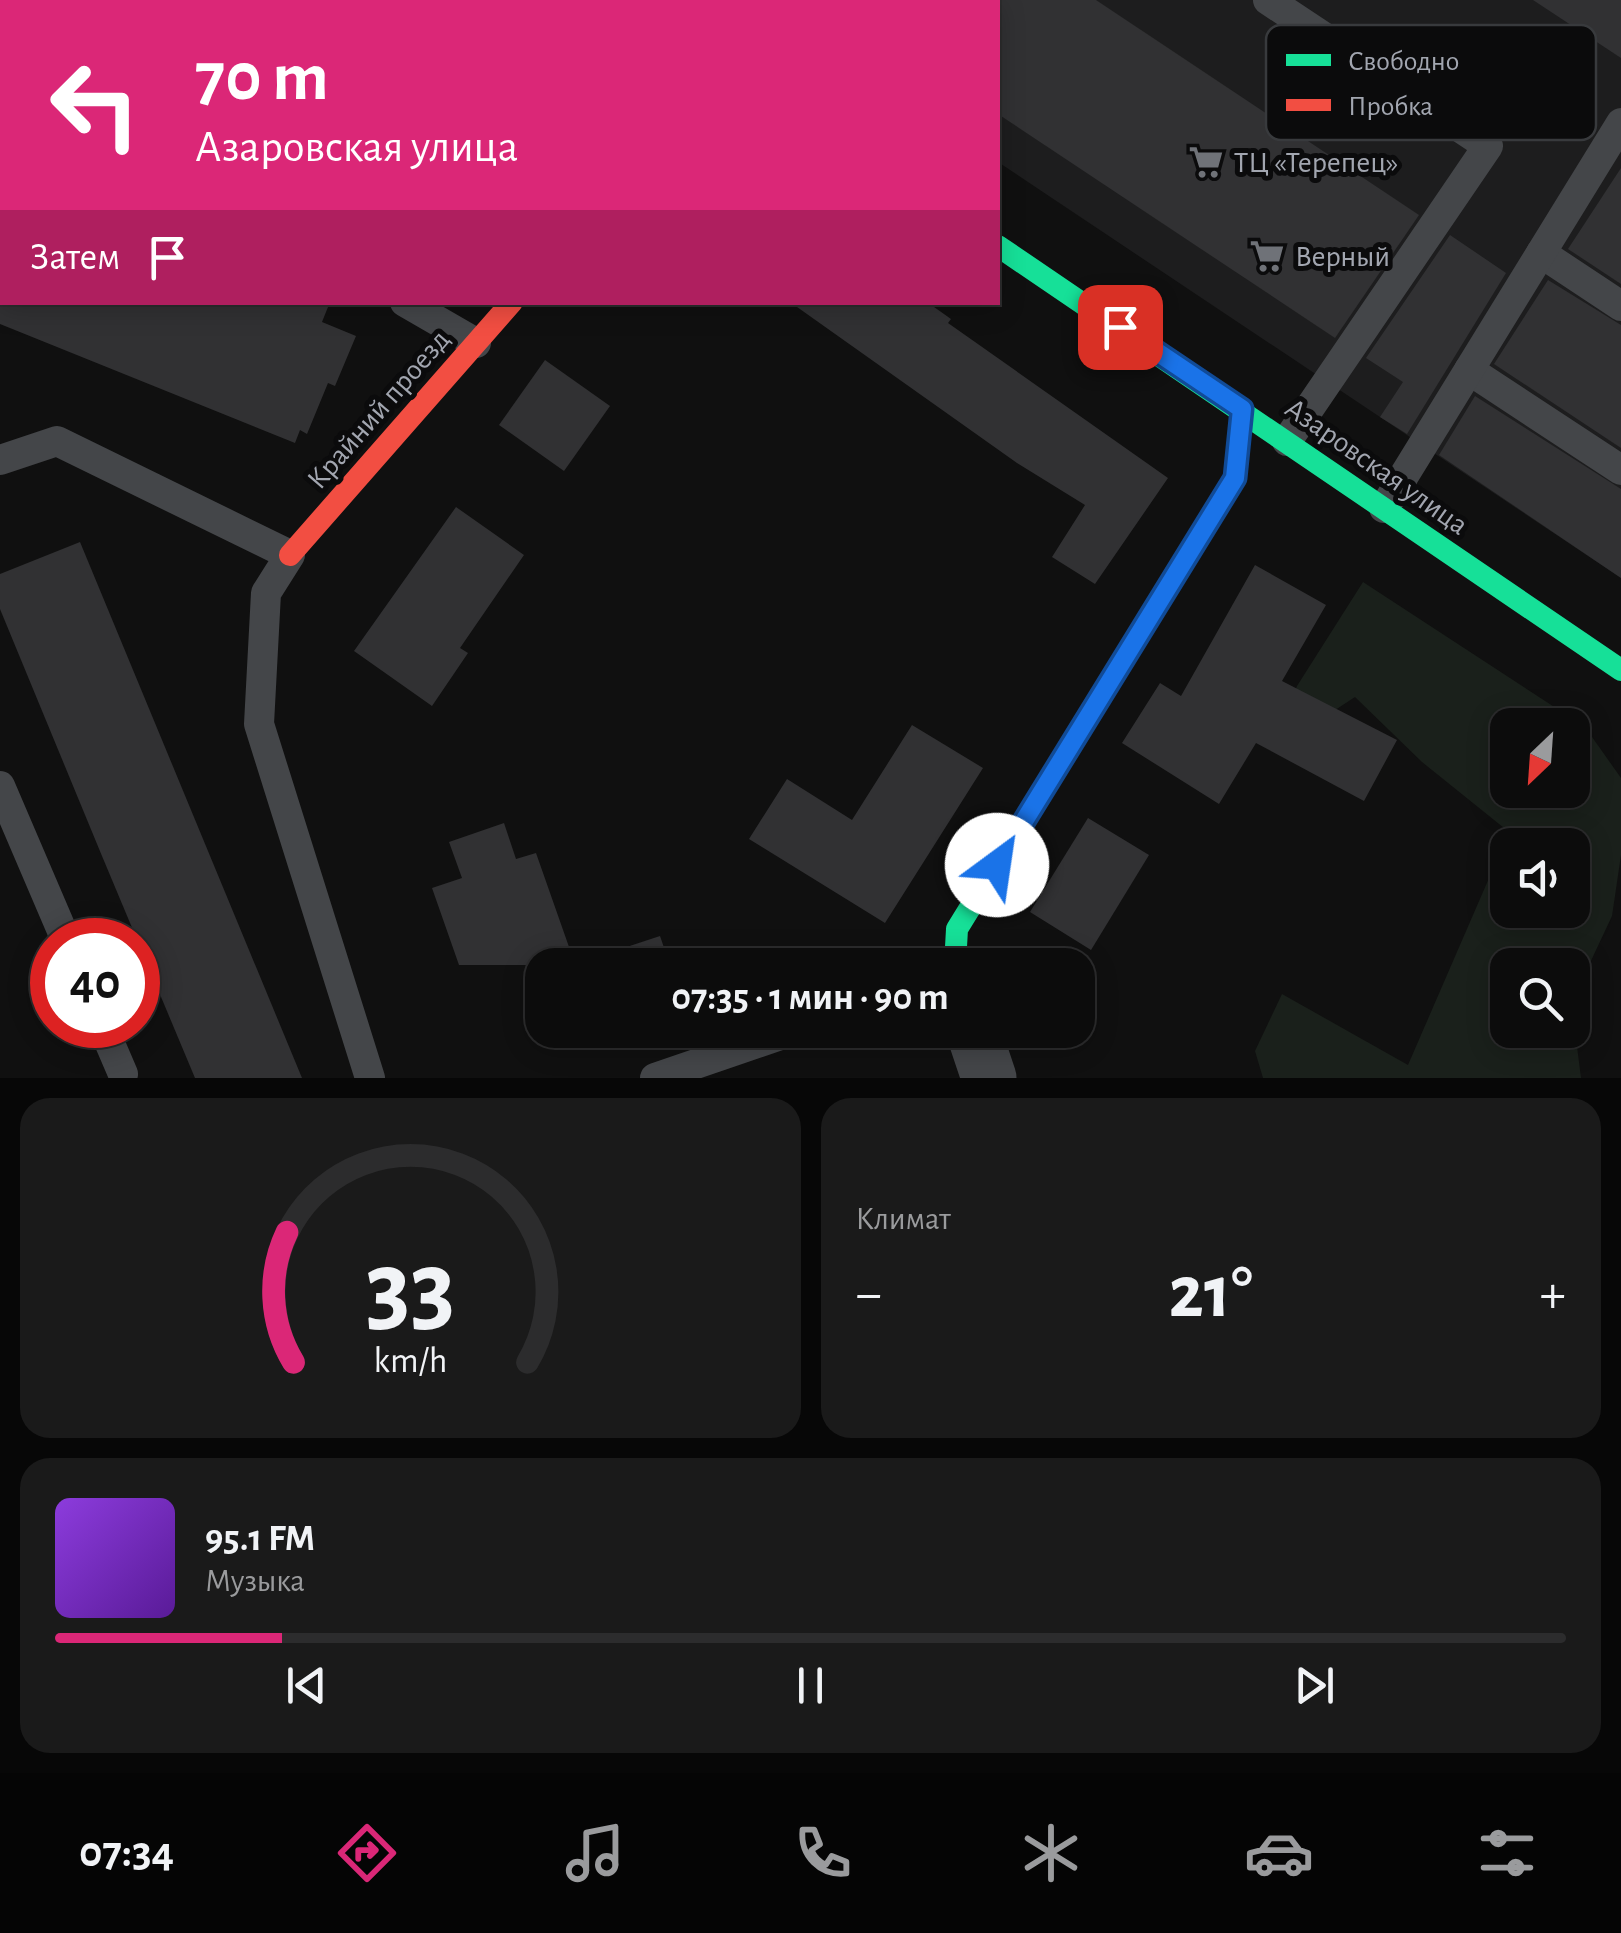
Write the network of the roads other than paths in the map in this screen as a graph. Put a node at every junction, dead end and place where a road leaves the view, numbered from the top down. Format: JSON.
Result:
{"nodes":[{"id":1,"x":1268,"y":0,"type":"edge"},
{"id":2,"x":1306,"y":25,"type":"edge"},
{"id":3,"x":1621,"y":124,"type":"edge"},
{"id":4,"x":1479,"y":140,"type":"edge"},
{"id":5,"x":1000,"y":247,"type":"edge"},
{"id":6,"x":1541,"y":254,"type":"junction"},
{"id":7,"x":409,"y":305,"type":"edge"},
{"id":8,"x":509,"y":305,"type":"edge"},
{"id":9,"x":1621,"y":306,"type":"edge"},
{"id":10,"x":476,"y":344,"type":"junction"},
{"id":11,"x":1469,"y":370,"type":"junction"},
{"id":12,"x":1242,"y":409,"type":"junction"},
{"id":13,"x":1287,"y":440,"type":"junction"},
{"id":14,"x":0,"y":460,"type":"edge"},
{"id":15,"x":1621,"y":470,"type":"edge"},
{"id":16,"x":1384,"y":508,"type":"junction"},
{"id":17,"x":290,"y":556,"type":"junction"},
{"id":18,"x":1621,"y":670,"type":"edge"},
{"id":19,"x":0,"y":786,"type":"edge"},
{"id":20,"x":57,"y":918,"type":"edge"},
{"id":21,"x":956,"y":948,"type":"edge"},
{"id":22,"x":111,"y":1048,"type":"edge"},
{"id":23,"x":742,"y":1048,"type":"edge"},
{"id":24,"x":979,"y":1048,"type":"edge"},
{"id":25,"x":122,"y":1074,"type":"dead end"},
{"id":26,"x":370,"y":1078,"type":"edge"},
{"id":27,"x":655,"y":1078,"type":"edge"},
{"id":28,"x":988,"y":1078,"type":"edge"}],
"edges":[{"from":1,"to":2,"type":"lane"},
{"from":3,"to":6,"type":"lane"},
{"from":4,"to":13,"type":"lane"},
{"from":5,"to":12,"type":"street","name":"Азаровская улица"},
{"from":6,"to":9,"type":"lane"},
{"from":6,"to":11,"type":"lane"},
{"from":7,"to":10,"type":"lane"},
{"from":8,"to":10,"type":"street","name":"Крайний проезд"},
{"from":10,"to":17,"type":"street","name":"Крайний проезд"},
{"from":11,"to":15,"type":"lane"},
{"from":11,"to":16,"type":"lane"},
{"from":12,"to":13,"type":"street","name":"Азаровская улица"},
{"from":12,"to":21,"type":"street"},
{"from":13,"to":16,"type":"street","name":"Азаровская улица"},
{"from":14,"to":17,"type":"lane"},
{"from":16,"to":18,"type":"street","name":"Азаровская улица"},
{"from":17,"to":26,"type":"lane"},
{"from":19,"to":20,"type":"lane"},
{"from":22,"to":25,"type":"lane"},
{"from":23,"to":27,"type":"lane"},
{"from":24,"to":28,"type":"street"}]}
